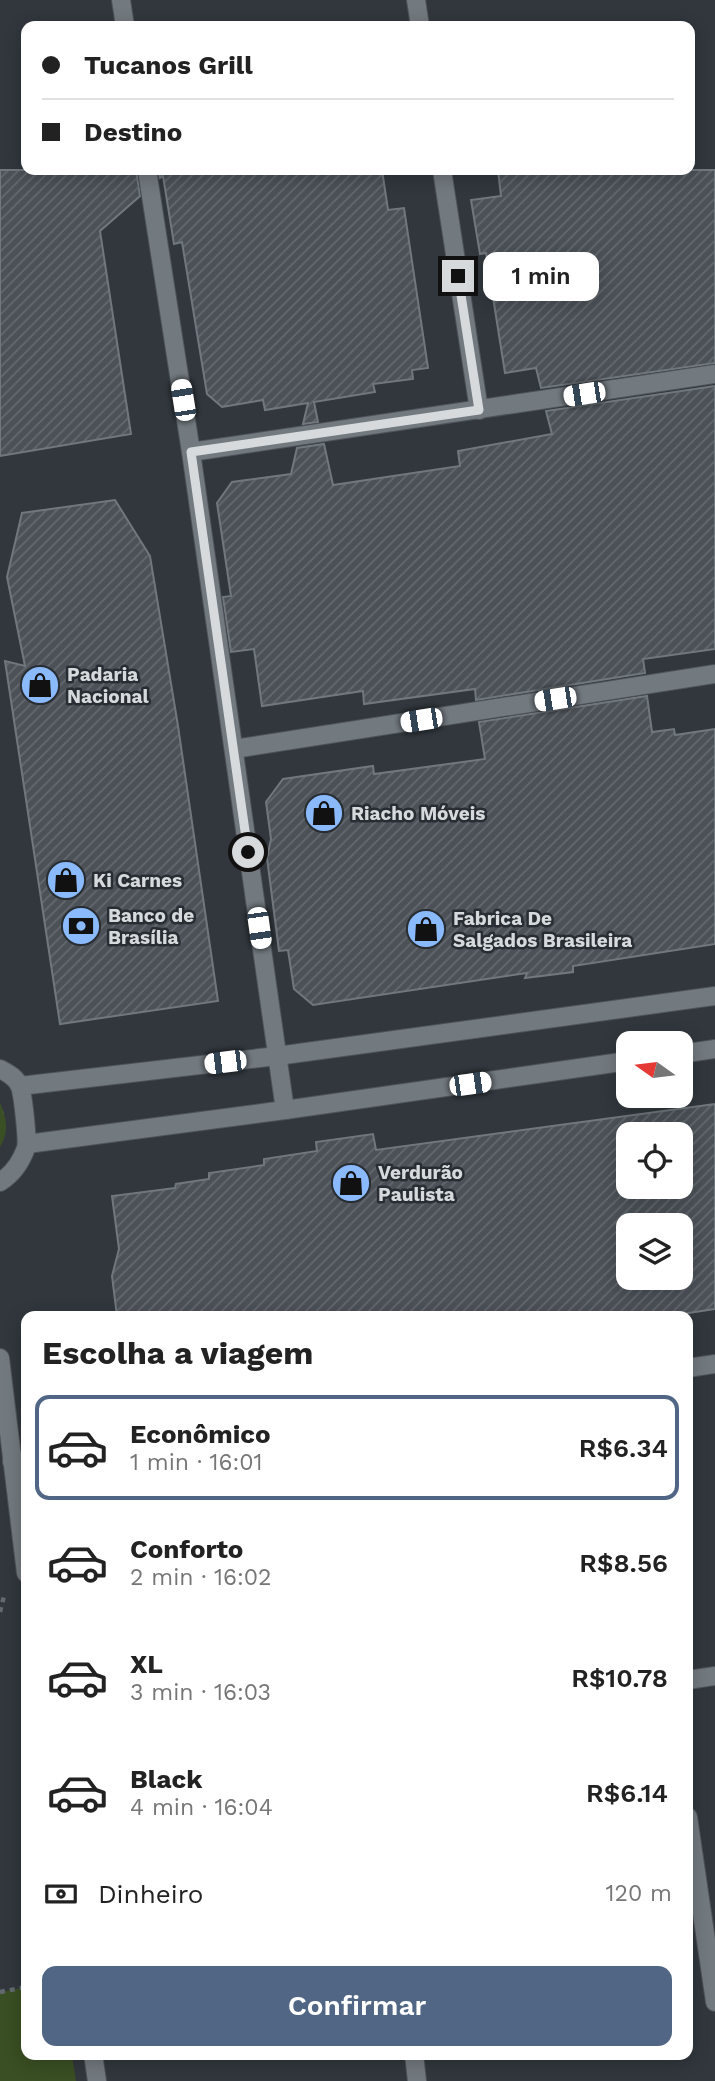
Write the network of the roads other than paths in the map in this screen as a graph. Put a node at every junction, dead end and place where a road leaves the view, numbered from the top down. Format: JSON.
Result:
{"nodes":[{"id":1,"x":121,"y":0,"type":"edge"},
{"id":2,"x":416,"y":0,"type":"edge"},
{"id":3,"x":124,"y":21,"type":"edge"},
{"id":4,"x":419,"y":21,"type":"edge"},
{"id":5,"x":148,"y":175,"type":"edge"},
{"id":6,"x":443,"y":175,"type":"edge"},
{"id":7,"x":715,"y":374,"type":"edge"},
{"id":8,"x":479,"y":410,"type":"junction"},
{"id":9,"x":191,"y":452,"type":"junction"},
{"id":10,"x":715,"y":674,"type":"edge"},
{"id":11,"x":234,"y":749,"type":"junction"},
{"id":12,"x":715,"y":996,"type":"edge"},
{"id":13,"x":715,"y":1049,"type":"edge"},
{"id":14,"x":693,"y":1052,"type":"edge"},
{"id":15,"x":277,"y":1056,"type":"junction"},
{"id":16,"x":616,"y":1063,"type":"edge"},
{"id":17,"x":0,"y":1069,"type":"edge"},
{"id":18,"x":20,"y":1086,"type":"junction"},
{"id":19,"x":285,"y":1110,"type":"junction"},
{"id":20,"x":27,"y":1144,"type":"junction"},
{"id":21,"x":0,"y":1182,"type":"edge"},
{"id":22,"x":0,"y":1358,"type":"edge"},
{"id":23,"x":715,"y":1364,"type":"edge"},
{"id":24,"x":693,"y":1367,"type":"edge"},
{"id":25,"x":19,"y":1461,"type":"edge"},
{"id":26,"x":21,"y":1493,"type":"edge"},
{"id":27,"x":715,"y":1676,"type":"edge"},
{"id":28,"x":693,"y":1679,"type":"edge"},
{"id":29,"x":693,"y":1851,"type":"edge"},
{"id":30,"x":715,"y":2002,"type":"edge"},
{"id":31,"x":94,"y":2060,"type":"edge"},
{"id":32,"x":415,"y":2060,"type":"edge"},
{"id":33,"x":97,"y":2081,"type":"edge"},
{"id":34,"x":418,"y":2081,"type":"edge"}],
"edges":[{"from":1,"to":3,"type":"street"},
{"from":2,"to":4,"type":"street"},
{"from":5,"to":9,"type":"street"},
{"from":6,"to":8,"type":"street"},
{"from":7,"to":8,"type":"street"},
{"from":8,"to":9,"type":"street"},
{"from":9,"to":11,"type":"street"},
{"from":10,"to":11,"type":"street"},
{"from":11,"to":15,"type":"street"},
{"from":12,"to":15,"type":"street"},
{"from":13,"to":14,"type":"street"},
{"from":15,"to":18,"type":"street"},
{"from":15,"to":19,"type":"street"},
{"from":16,"to":19,"type":"street"},
{"from":17,"to":18,"type":"street"},
{"from":18,"to":20,"type":"street"},
{"from":19,"to":20,"type":"street"},
{"from":20,"to":21,"type":"street"},
{"from":22,"to":25,"type":"street"},
{"from":23,"to":24,"type":"street"},
{"from":25,"to":26,"type":"street"},
{"from":27,"to":28,"type":"street"},
{"from":29,"to":30,"type":"street"},
{"from":31,"to":33,"type":"street"},
{"from":32,"to":34,"type":"street"}]}
